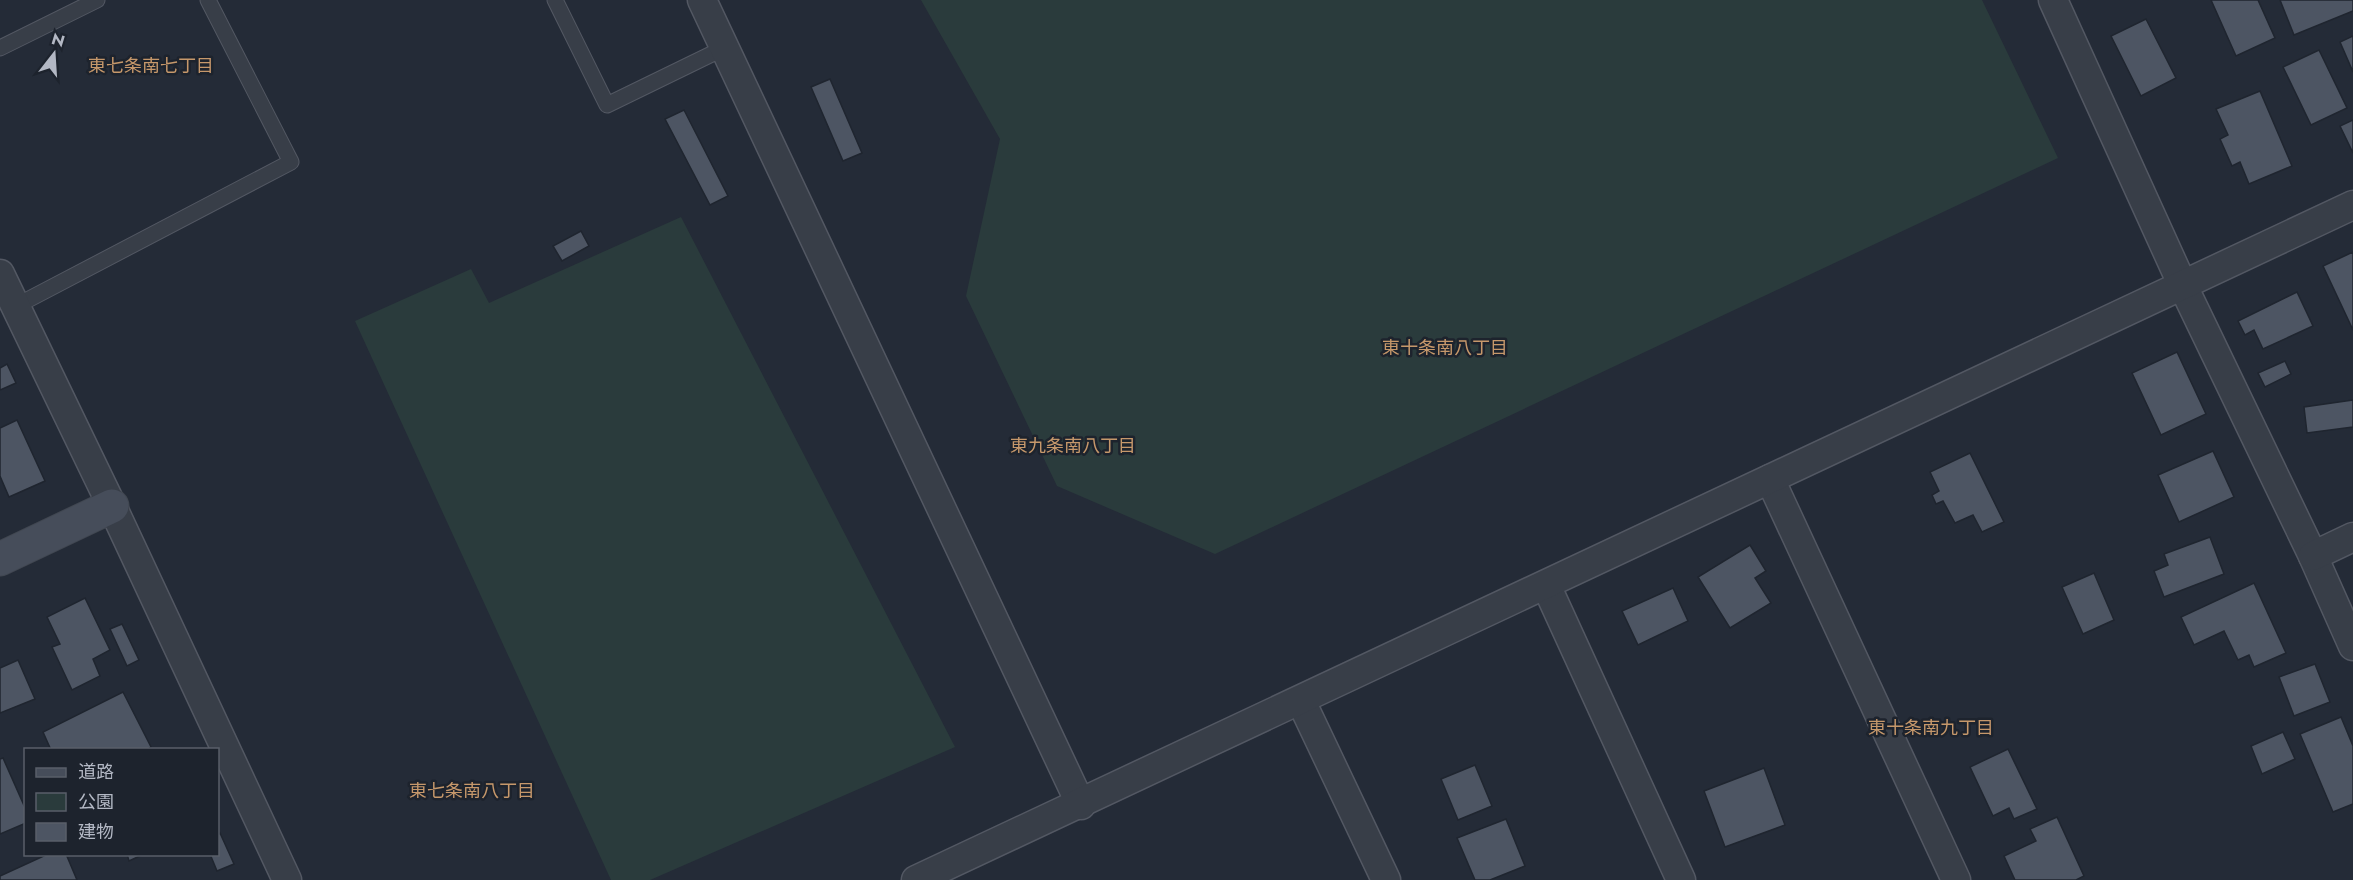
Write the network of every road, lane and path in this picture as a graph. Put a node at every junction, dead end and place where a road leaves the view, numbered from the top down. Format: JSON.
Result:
{"nodes":[{"id":1,"x":97,"y":0,"type":"edge"},
{"id":2,"x":208,"y":0,"type":"edge"},
{"id":3,"x":555,"y":0,"type":"edge"},
{"id":4,"x":702,"y":0,"type":"edge"},
{"id":5,"x":2061,"y":2,"type":"edge"},
{"id":6,"x":0,"y":48,"type":"edge"},
{"id":7,"x":724,"y":48,"type":"junction"},
{"id":8,"x":2353,"y":205,"type":"edge"},
{"id":9,"x":0,"y":274,"type":"edge"},
{"id":10,"x":2183,"y":286,"type":"junction"},
{"id":11,"x":16,"y":306,"type":"junction"},
{"id":12,"x":1770,"y":479,"type":"junction"},
{"id":13,"x":112,"y":506,"type":"junction"},
{"id":14,"x":2353,"y":537,"type":"edge"},
{"id":15,"x":2313,"y":556,"type":"junction"},
{"id":16,"x":0,"y":559,"type":"edge"},
{"id":17,"x":1546,"y":585,"type":"junction"},
{"id":18,"x":2353,"y":646,"type":"edge"},
{"id":19,"x":1301,"y":701,"type":"junction"},
{"id":20,"x":1081,"y":805,"type":"junction"},
{"id":21,"x":287,"y":880,"type":"edge"},
{"id":22,"x":916,"y":880,"type":"edge"},
{"id":23,"x":1386,"y":880,"type":"edge"},
{"id":24,"x":1681,"y":880,"type":"edge"},
{"id":25,"x":1956,"y":880,"type":"edge"}],
"edges":[{"from":1,"to":6,"type":"lane"},
{"from":2,"to":11,"type":"lane"},
{"from":3,"to":7,"type":"lane"},
{"from":4,"to":7,"type":"street"},
{"from":5,"to":10,"type":"street"},
{"from":7,"to":20,"type":"street"},
{"from":8,"to":10,"type":"street"},
{"from":9,"to":11,"type":"street"},
{"from":10,"to":12,"type":"street"},
{"from":10,"to":15,"type":"street"},
{"from":11,"to":13,"type":"street"},
{"from":12,"to":17,"type":"street"},
{"from":12,"to":25,"type":"street"},
{"from":13,"to":16,"type":"street"},
{"from":13,"to":21,"type":"street"},
{"from":14,"to":15,"type":"street"},
{"from":15,"to":18,"type":"street"},
{"from":17,"to":19,"type":"street"},
{"from":17,"to":24,"type":"street"},
{"from":19,"to":20,"type":"street"},
{"from":19,"to":23,"type":"street"},
{"from":20,"to":22,"type":"street"}]}
